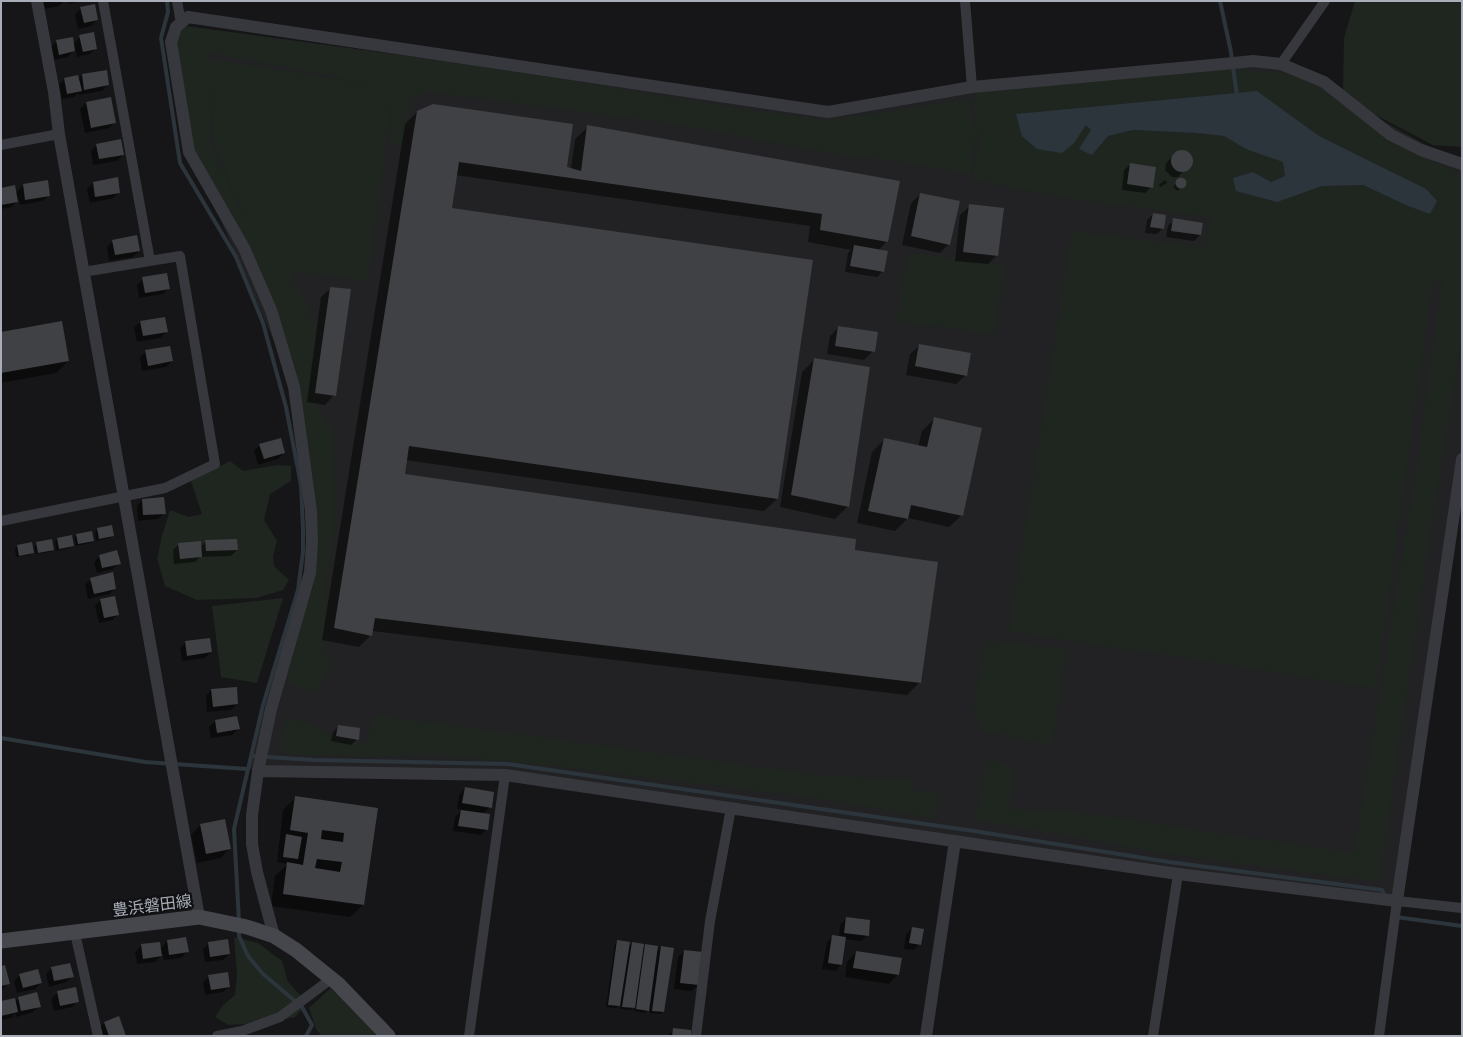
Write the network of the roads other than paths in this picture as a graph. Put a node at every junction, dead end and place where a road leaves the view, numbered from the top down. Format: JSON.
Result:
{"nodes":[{"id":1,"x":37,"y":1,"type":"edge"},
{"id":2,"x":102,"y":1,"type":"edge"},
{"id":3,"x":178,"y":1,"type":"edge"},
{"id":4,"x":965,"y":1,"type":"edge"},
{"id":5,"x":1326,"y":1,"type":"edge"},
{"id":6,"x":181,"y":23,"type":"junction"},
{"id":7,"x":1281,"y":64,"type":"junction"},
{"id":8,"x":972,"y":87,"type":"junction"},
{"id":9,"x":59,"y":134,"type":"junction"},
{"id":10,"x":1,"y":146,"type":"edge"},
{"id":11,"x":1462,"y":164,"type":"edge"},
{"id":12,"x":150,"y":261,"type":"junction"},
{"id":13,"x":84,"y":272,"type":"junction"},
{"id":14,"x":1462,"y":459,"type":"edge"},
{"id":15,"x":124,"y":497,"type":"junction"},
{"id":16,"x":1,"y":521,"type":"edge"},
{"id":17,"x":258,"y":771,"type":"junction"},
{"id":18,"x":506,"y":775,"type":"junction"},
{"id":19,"x":731,"y":808,"type":"junction"},
{"id":20,"x":955,"y":841,"type":"junction"},
{"id":21,"x":1178,"y":874,"type":"junction"},
{"id":22,"x":1397,"y":901,"type":"junction"},
{"id":23,"x":1462,"y":908,"type":"edge"},
{"id":24,"x":199,"y":916,"type":"junction"},
{"id":25,"x":75,"y":933,"type":"junction"},
{"id":26,"x":274,"y":936,"type":"junction"},
{"id":27,"x":1,"y":942,"type":"edge"},
{"id":28,"x":331,"y":979,"type":"junction"},
{"id":29,"x":98,"y":1036,"type":"edge"},
{"id":30,"x":217,"y":1036,"type":"edge"},
{"id":31,"x":388,"y":1036,"type":"edge"},
{"id":32,"x":469,"y":1036,"type":"edge"},
{"id":33,"x":696,"y":1036,"type":"edge"},
{"id":34,"x":926,"y":1036,"type":"edge"},
{"id":35,"x":1153,"y":1036,"type":"edge"},
{"id":36,"x":1379,"y":1036,"type":"edge"}],
"edges":[{"from":1,"to":9,"type":"street"},
{"from":2,"to":12,"type":"street"},
{"from":3,"to":6,"type":"street"},
{"from":4,"to":8,"type":"street"},
{"from":5,"to":7,"type":"street"},
{"from":6,"to":8,"type":"street"},
{"from":6,"to":17,"type":"street"},
{"from":7,"to":8,"type":"street"},
{"from":7,"to":11,"type":"street"},
{"from":9,"to":10,"type":"street"},
{"from":9,"to":13,"type":"street"},
{"from":12,"to":13,"type":"street"},
{"from":12,"to":15,"type":"street"},
{"from":13,"to":15,"type":"street"},
{"from":14,"to":22,"type":"street"},
{"from":15,"to":16,"type":"street"},
{"from":15,"to":24,"type":"street"},
{"from":17,"to":18,"type":"street"},
{"from":17,"to":26,"type":"street"},
{"from":18,"to":19,"type":"street"},
{"from":18,"to":32,"type":"street"},
{"from":19,"to":20,"type":"street"},
{"from":19,"to":33,"type":"street"},
{"from":20,"to":21,"type":"street"},
{"from":20,"to":34,"type":"street"},
{"from":21,"to":22,"type":"street"},
{"from":21,"to":35,"type":"street"},
{"from":22,"to":23,"type":"street"},
{"from":22,"to":36,"type":"street"},
{"from":24,"to":25,"type":"main road","name":"豊浜磐田線"},
{"from":24,"to":26,"type":"main road","name":"豊浜磐田線"},
{"from":25,"to":27,"type":"main road","name":"豊浜磐田線"},
{"from":25,"to":29,"type":"street"},
{"from":26,"to":28,"type":"main road","name":"豊浜磐田線"},
{"from":28,"to":30,"type":"street"},
{"from":28,"to":31,"type":"main road","name":"豊浜磐田線"}]}
